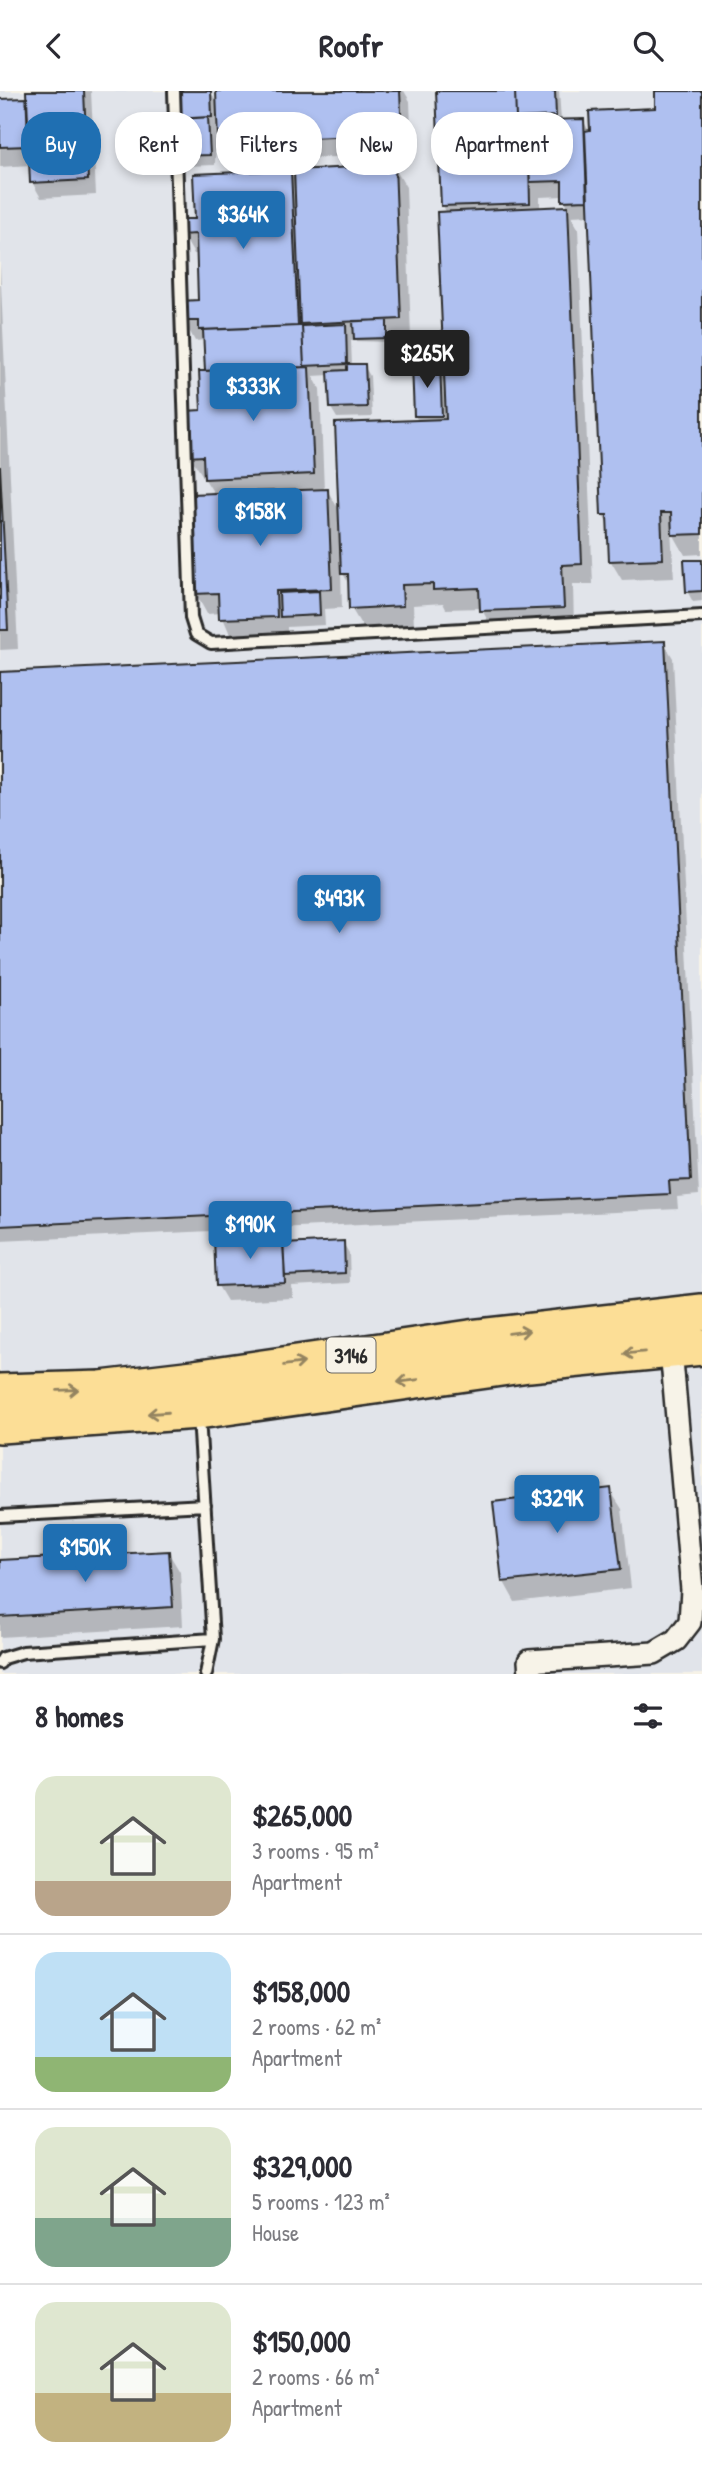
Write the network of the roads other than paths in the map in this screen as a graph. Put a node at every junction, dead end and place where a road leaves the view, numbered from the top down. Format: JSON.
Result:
{"nodes":[{"id":1,"x":174,"y":91,"type":"edge"},
{"id":2,"x":702,"y":616,"type":"edge"},
{"id":3,"x":702,"y":1312,"type":"edge"},
{"id":4,"x":693,"y":1348,"type":"edge"},
{"id":5,"x":0,"y":1392,"type":"edge"},
{"id":6,"x":198,"y":1411,"type":"junction"},
{"id":7,"x":0,"y":1425,"type":"edge"},
{"id":8,"x":205,"y":1505,"type":"junction"},
{"id":9,"x":0,"y":1516,"type":"edge"},
{"id":10,"x":213,"y":1639,"type":"junction"},
{"id":11,"x":0,"y":1663,"type":"edge"},
{"id":12,"x":206,"y":1674,"type":"edge"},
{"id":13,"x":530,"y":1674,"type":"edge"}],
"edges":[{"from":1,"to":2,"type":"lane"},
{"from":5,"to":3,"type":"main road","number":"3146","one_way":true},
{"from":4,"to":6,"type":"main road","number":"3146","one_way":true},
{"from":4,"to":13,"type":"street"},
{"from":6,"to":7,"type":"main road","number":"3146","one_way":true},
{"from":6,"to":8,"type":"lane"},
{"from":8,"to":9,"type":"lane"},
{"from":8,"to":10,"type":"lane"},
{"from":10,"to":11,"type":"lane"},
{"from":10,"to":12,"type":"lane"}]}
